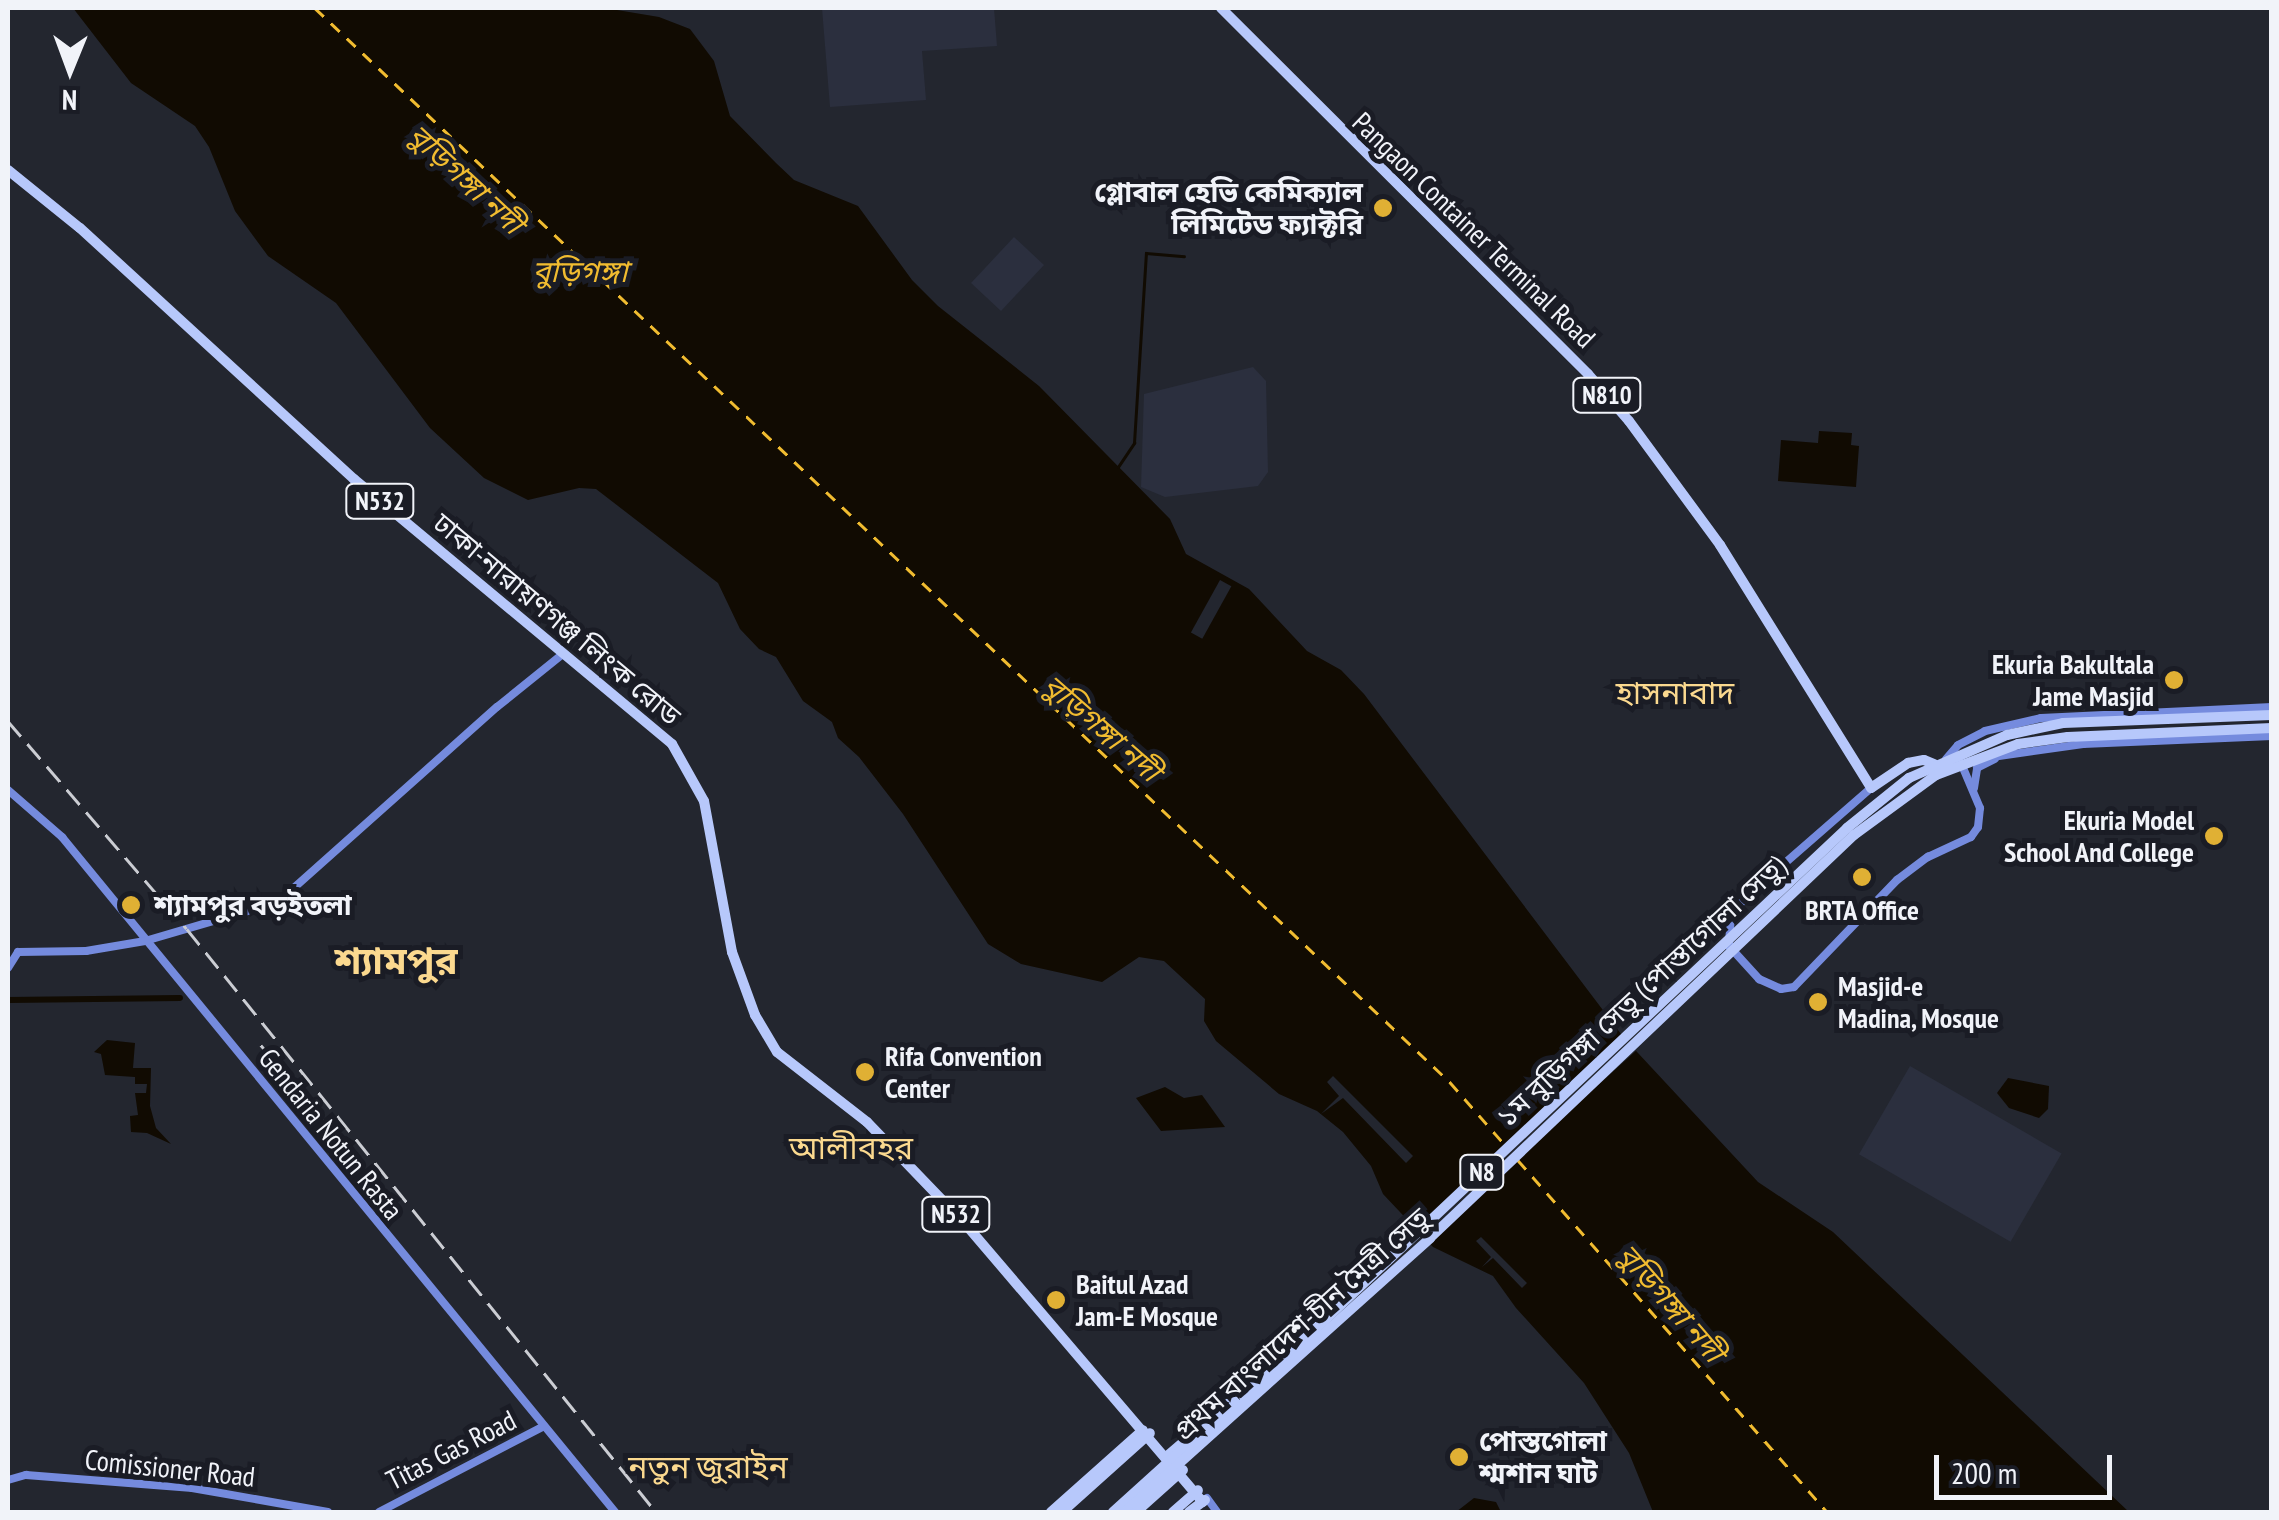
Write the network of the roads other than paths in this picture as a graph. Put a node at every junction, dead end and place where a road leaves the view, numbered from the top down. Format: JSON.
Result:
{"nodes":[{"id":1,"x":1221,"y":8,"type":"edge"},
{"id":2,"x":8,"y":170,"type":"edge"},
{"id":3,"x":564,"y":654,"type":"junction"},
{"id":4,"x":2272,"y":707,"type":"edge"},
{"id":5,"x":2272,"y":715,"type":"edge"},
{"id":6,"x":2272,"y":728,"type":"edge"},
{"id":7,"x":2272,"y":736,"type":"edge"},
{"id":8,"x":1982,"y":756,"type":"junction"},
{"id":9,"x":2004,"y":756,"type":"junction"},
{"id":10,"x":1946,"y":758,"type":"junction"},
{"id":11,"x":1962,"y":763,"type":"junction"},
{"id":12,"x":1934,"y":764,"type":"junction"},
{"id":13,"x":1871,"y":788,"type":"junction"},
{"id":14,"x":8,"y":790,"type":"edge"},
{"id":15,"x":1974,"y":790,"type":"junction"},
{"id":16,"x":1850,"y":832,"type":"junction"},
{"id":17,"x":145,"y":941,"type":"junction"},
{"id":18,"x":8,"y":968,"type":"edge"},
{"id":19,"x":1251,"y":1395,"type":"junction"},
{"id":20,"x":544,"y":1426,"type":"junction"},
{"id":21,"x":1147,"y":1435,"type":"junction"},
{"id":22,"x":8,"y":1480,"type":"edge"},
{"id":23,"x":1200,"y":1495,"type":"junction"},
{"id":24,"x":328,"y":1512,"type":"edge"},
{"id":25,"x":379,"y":1512,"type":"edge"},
{"id":26,"x":615,"y":1512,"type":"edge"},
{"id":27,"x":1051,"y":1512,"type":"edge"},
{"id":28,"x":1062,"y":1512,"type":"edge"},
{"id":29,"x":1070,"y":1512,"type":"edge"},
{"id":30,"x":1110,"y":1512,"type":"edge"},
{"id":31,"x":1125,"y":1512,"type":"edge"},
{"id":32,"x":1136,"y":1512,"type":"edge"},
{"id":33,"x":1176,"y":1512,"type":"edge"},
{"id":34,"x":1190,"y":1512,"type":"edge"},
{"id":35,"x":1217,"y":1512,"type":"edge"}],
"edges":[{"from":1,"to":13,"type":"highway","name":"Pangaon Container Terminal Road","number":"N810"},
{"from":2,"to":3,"type":"highway","name":"ঢাকা-নারায়ণগঞ্জ লিংক রোড","number":"N532"},
{"from":3,"to":17,"type":"main road"},
{"from":3,"to":21,"type":"highway","name":"ঢাকা-নারায়ণগঞ্জ লিংক রোড","number":"N532"},
{"from":4,"to":10,"type":"main road"},
{"from":5,"to":10,"type":"highway","number":"N8"},
{"from":6,"to":8,"type":"highway","number":"N8"},
{"from":7,"to":9,"type":"main road"},
{"from":8,"to":9,"type":"main road"},
{"from":8,"to":11,"type":"highway","number":"N8"},
{"from":9,"to":15,"type":"main road"},
{"from":10,"to":12,"type":"highway","number":"N8"},
{"from":11,"to":15,"type":"main road"},
{"from":11,"to":16,"type":"highway","number":"N8"},
{"from":12,"to":13,"type":"highway"},
{"from":12,"to":16,"type":"highway","number":"N8"},
{"from":13,"to":15,"type":"main road"},
{"from":14,"to":17,"type":"main road","name":"Gendaria Notun Rasta"},
{"from":16,"to":19,"type":"highway","name":"১ম বুড়িগঙ্গা সেতু (পোস্তাগোলা সেতু)","number":"N8","bridge":true},
{"from":17,"to":18,"type":"main road"},
{"from":17,"to":20,"type":"main road","name":"Gendaria Notun Rasta"},
{"from":19,"to":30,"type":"highway","name":"১ম বুড়িগঙ্গা সেতু (পোস্তাগোলা সেতু)","number":"N8","bridge":true},
{"from":19,"to":31,"type":"highway","name":"প্রথম বাংলাদেশ-চীন মৈত্রী সেতু","number":"N8","bridge":true},
{"from":19,"to":32,"type":"highway","bridge":true},
{"from":20,"to":25,"type":"main road","name":"Titas Gas Road"},
{"from":20,"to":26,"type":"main road","name":"Gendaria Notun Rasta"},
{"from":21,"to":23,"type":"highway","name":"ঢাকা-নারায়ণগঞ্জ লিংক রোড","number":"N532"},
{"from":21,"to":27,"type":"highway"},
{"from":21,"to":28,"type":"highway"},
{"from":21,"to":29,"type":"highway"},
{"from":22,"to":24,"type":"main road","name":"Comissioner Road"},
{"from":23,"to":33,"type":"highway"},
{"from":23,"to":34,"type":"highway"},
{"from":23,"to":35,"type":"main road"}]}
